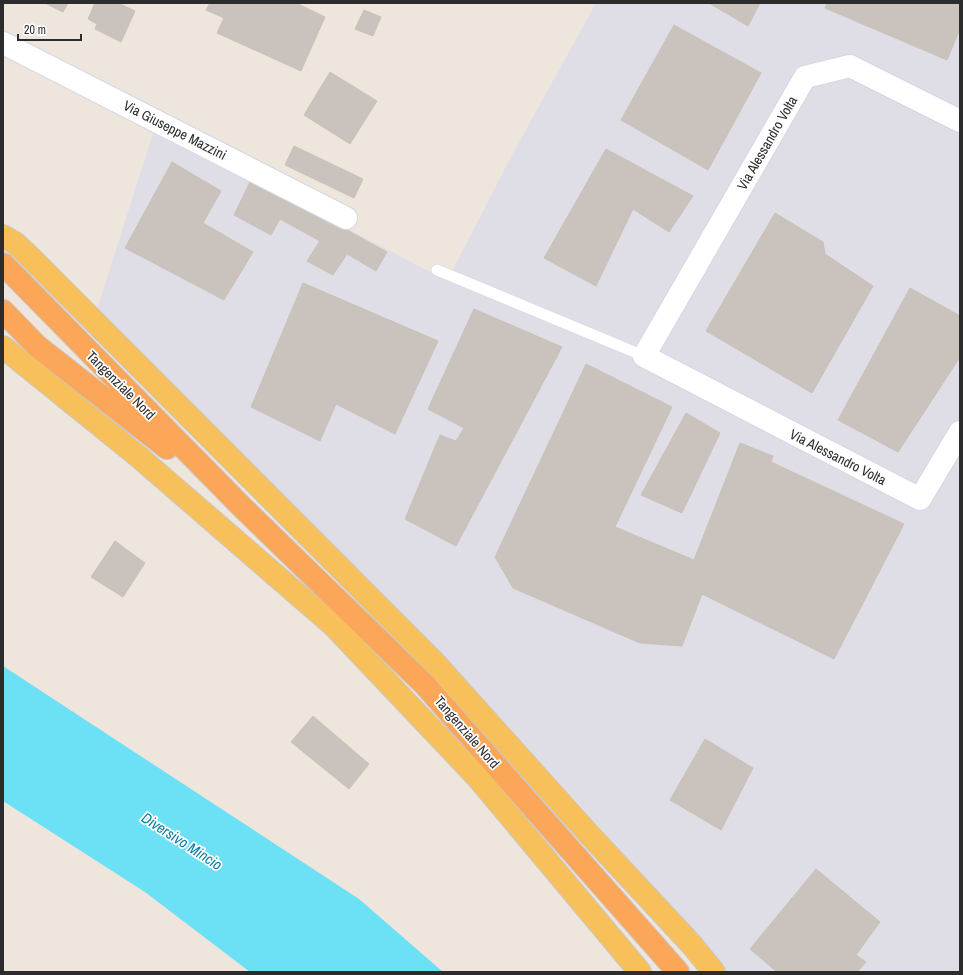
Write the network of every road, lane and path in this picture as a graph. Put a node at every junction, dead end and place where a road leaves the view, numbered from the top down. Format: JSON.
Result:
{"nodes":[{"id":1,"x":3,"y":43,"type":"edge"},
{"id":2,"x":960,"y":121,"type":"edge"},
{"id":3,"x":346,"y":218,"type":"dead end"},
{"id":4,"x":3,"y":236,"type":"edge"},
{"id":5,"x":3,"y":264,"type":"edge"},
{"id":6,"x":438,"y":270,"type":"dead end"},
{"id":7,"x":3,"y":311,"type":"edge"},
{"id":8,"x":3,"y":347,"type":"edge"},
{"id":9,"x":644,"y":356,"type":"junction"},
{"id":10,"x":960,"y":432,"type":"edge"},
{"id":11,"x":241,"y":506,"type":"junction"},
{"id":12,"x":640,"y":972,"type":"edge"},
{"id":13,"x":678,"y":972,"type":"edge"},
{"id":14,"x":714,"y":972,"type":"edge"}],
"edges":[{"from":1,"to":3,"type":"street","name":"Via Giuseppe Mazzini"},
{"from":2,"to":9,"type":"street","name":"Via Alessandro Volta"},
{"from":4,"to":14,"type":"main road"},
{"from":5,"to":11,"type":"highway","name":"Tangenziale Nord"},
{"from":6,"to":9,"type":"lane","name":"Via Alessandro Volta"},
{"from":7,"to":11,"type":"highway","name":"Tangenziale Nord"},
{"from":8,"to":12,"type":"main road"},
{"from":9,"to":10,"type":"street","name":"Via Alessandro Volta"},
{"from":11,"to":13,"type":"highway","name":"Tangenziale Nord"}]}
